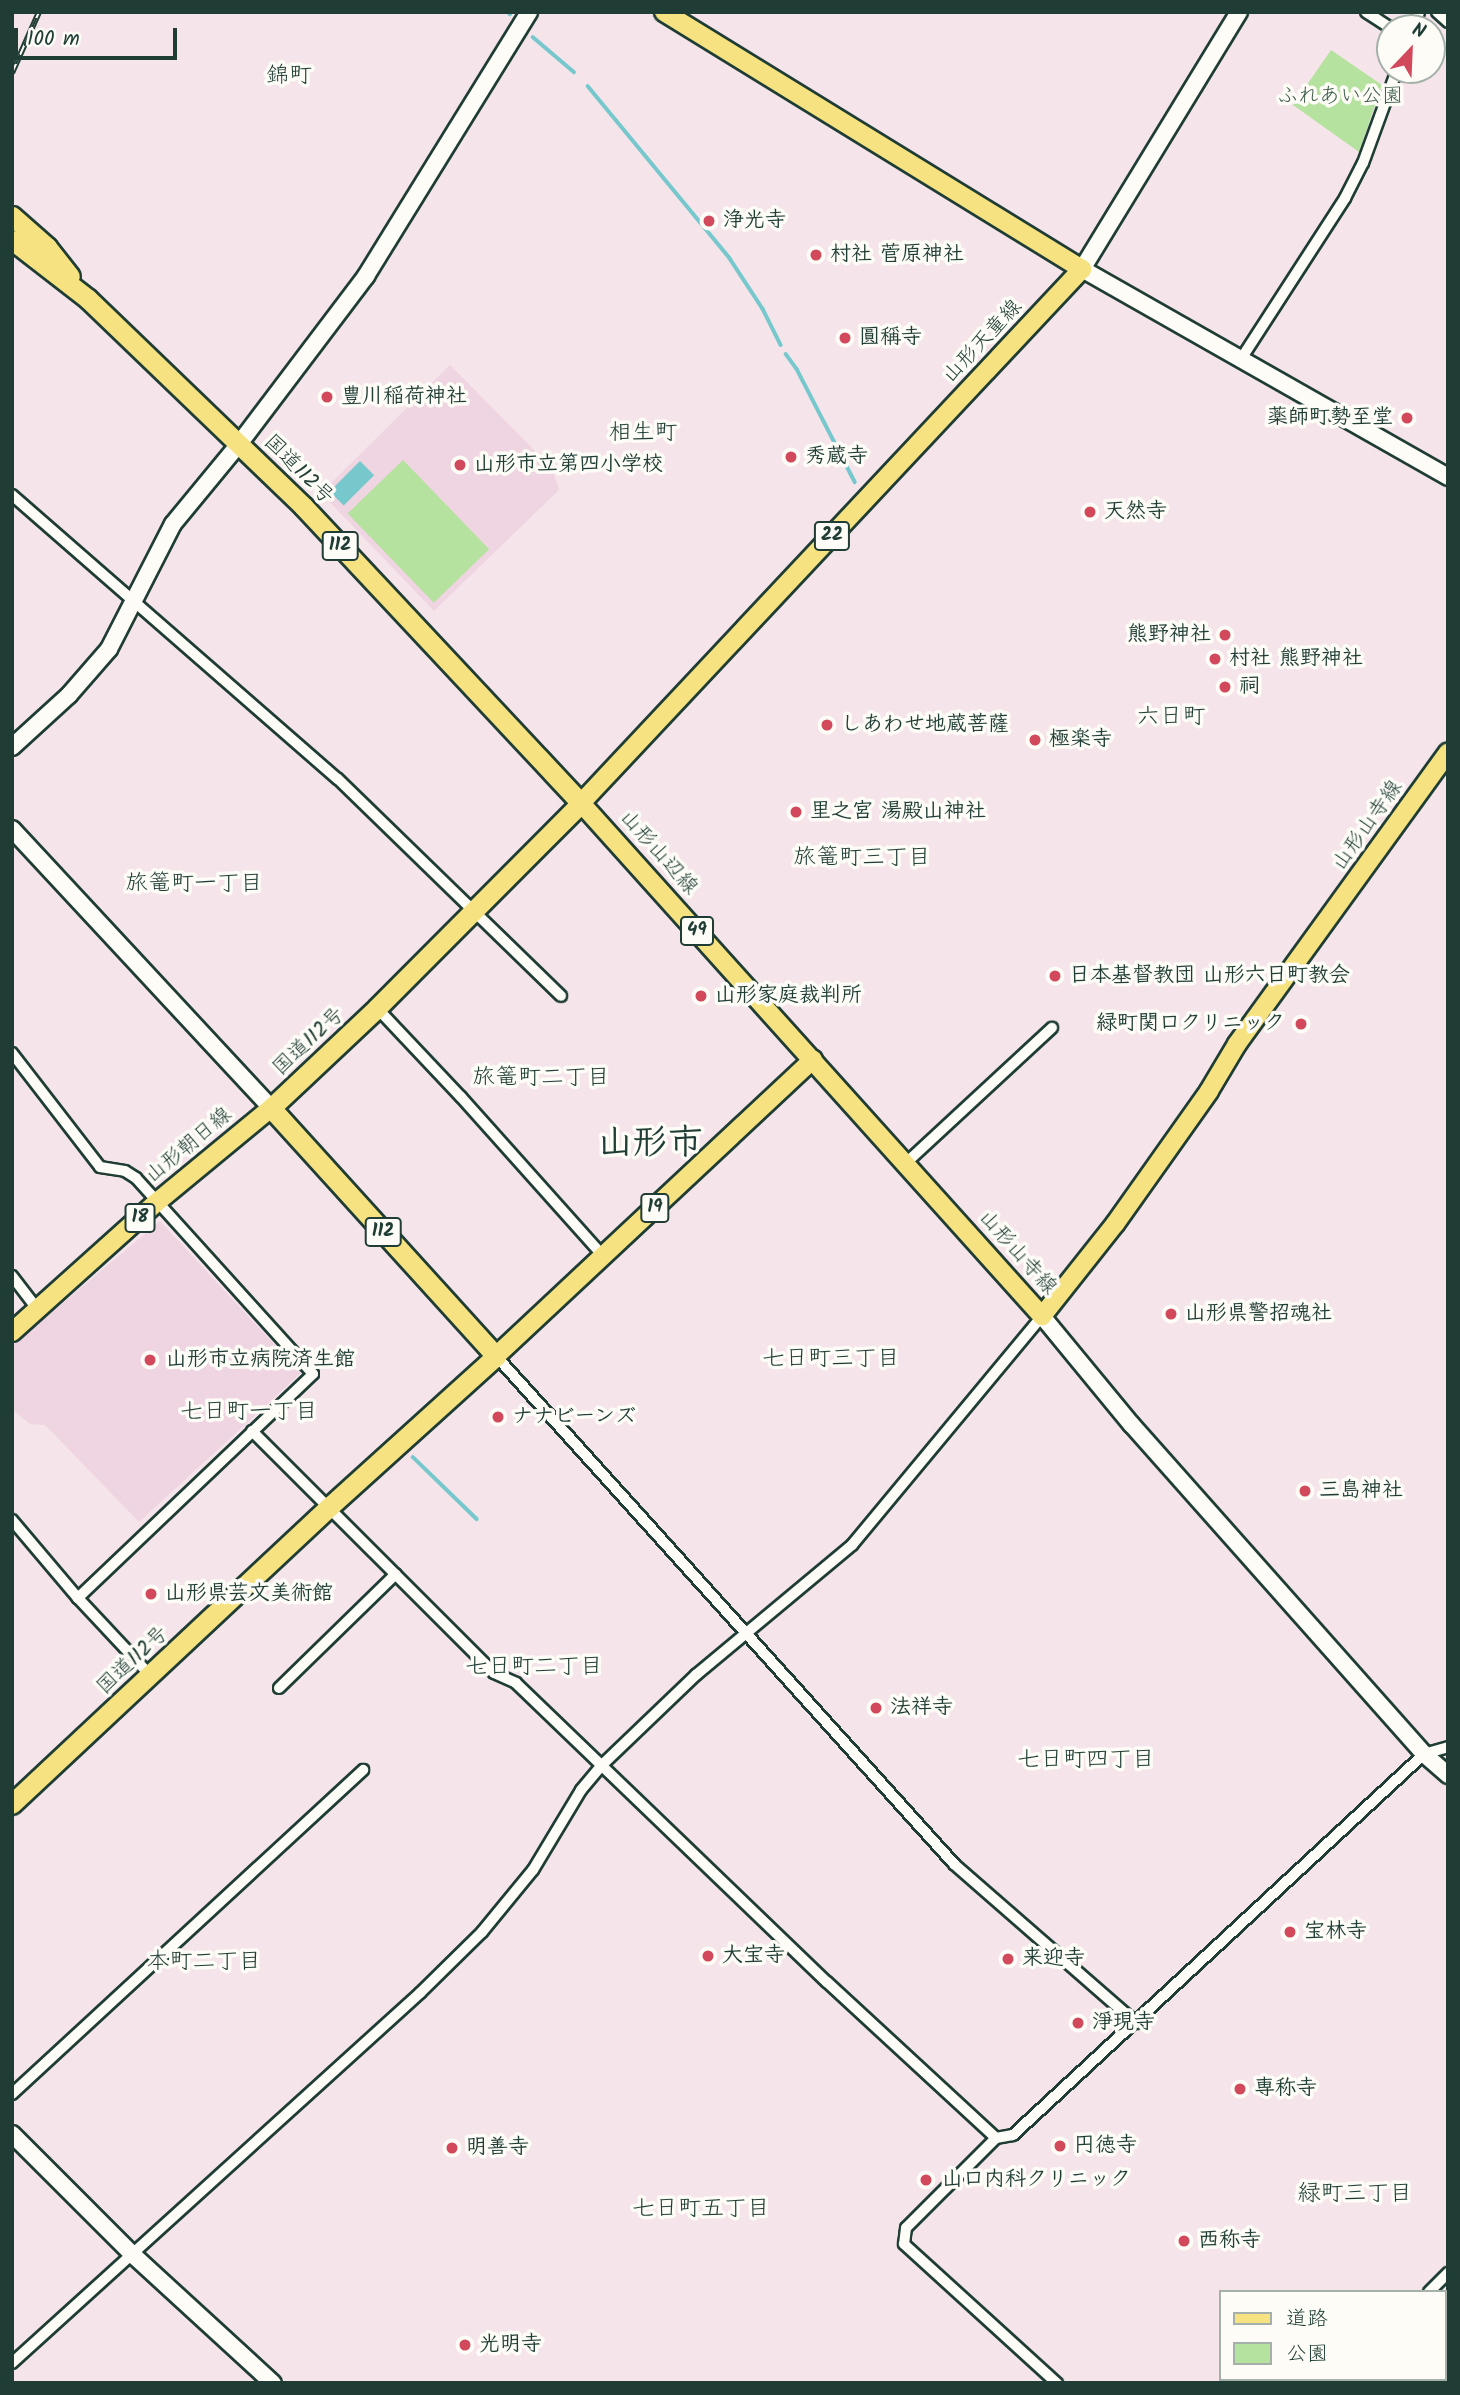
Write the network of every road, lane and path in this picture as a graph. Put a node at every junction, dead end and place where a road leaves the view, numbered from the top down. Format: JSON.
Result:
{"nodes":[{"id":1,"x":529,"y":12,"type":"edge"},
{"id":2,"x":664,"y":12,"type":"edge"},
{"id":3,"x":1239,"y":12,"type":"edge"},
{"id":4,"x":1437,"y":12,"type":"edge"},
{"id":5,"x":1448,"y":22,"type":"edge"},
{"id":6,"x":1392,"y":84,"type":"edge"},
{"id":7,"x":12,"y":216,"type":"edge"},
{"id":8,"x":12,"y":240,"type":"edge"},
{"id":9,"x":1082,"y":269,"type":"junction"},
{"id":10,"x":88,"y":299,"type":"junction"},
{"id":11,"x":1241,"y":359,"type":"junction"},
{"id":12,"x":239,"y":444,"type":"junction"},
{"id":13,"x":1448,"y":477,"type":"edge"},
{"id":14,"x":12,"y":495,"type":"edge"},
{"id":15,"x":134,"y":600,"type":"junction"},
{"id":16,"x":12,"y":747,"type":"edge"},
{"id":17,"x":1448,"y":752,"type":"edge"},
{"id":18,"x":581,"y":803,"type":"junction"},
{"id":19,"x":12,"y":829,"type":"edge"},
{"id":20,"x":474,"y":912,"type":"junction"},
{"id":21,"x":561,"y":996,"type":"dead end"},
{"id":22,"x":377,"y":1008,"type":"junction"},
{"id":23,"x":1052,"y":1028,"type":"dead end"},
{"id":24,"x":12,"y":1053,"type":"edge"},
{"id":25,"x":813,"y":1059,"type":"junction"},
{"id":26,"x":271,"y":1108,"type":"junction"},
{"id":27,"x":906,"y":1163,"type":"junction"},
{"id":28,"x":157,"y":1202,"type":"junction"},
{"id":29,"x":603,"y":1256,"type":"junction"},
{"id":30,"x":12,"y":1276,"type":"edge"},
{"id":31,"x":37,"y":1310,"type":"junction"},
{"id":32,"x":1042,"y":1315,"type":"junction"},
{"id":33,"x":12,"y":1332,"type":"edge"},
{"id":34,"x":496,"y":1356,"type":"junction"},
{"id":35,"x":252,"y":1431,"type":"junction"},
{"id":36,"x":330,"y":1506,"type":"junction"},
{"id":37,"x":12,"y":1520,"type":"edge"},
{"id":38,"x":396,"y":1574,"type":"junction"},
{"id":39,"x":78,"y":1598,"type":"junction"},
{"id":40,"x":746,"y":1633,"type":"junction"},
{"id":41,"x":150,"y":1675,"type":"junction"},
{"id":42,"x":279,"y":1688,"type":"dead end"},
{"id":43,"x":1448,"y":1747,"type":"edge"},
{"id":44,"x":1424,"y":1754,"type":"junction"},
{"id":45,"x":601,"y":1766,"type":"junction"},
{"id":46,"x":363,"y":1770,"type":"dead end"},
{"id":47,"x":1448,"y":1775,"type":"edge"},
{"id":48,"x":12,"y":1804,"type":"edge"},
{"id":49,"x":1136,"y":2023,"type":"junction"},
{"id":50,"x":12,"y":2094,"type":"edge"},
{"id":51,"x":12,"y":2134,"type":"edge"},
{"id":52,"x":996,"y":2137,"type":"junction"},
{"id":53,"x":132,"y":2253,"type":"junction"},
{"id":54,"x":1448,"y":2273,"type":"edge"},
{"id":55,"x":1431,"y":2290,"type":"edge"},
{"id":56,"x":12,"y":2363,"type":"edge"},
{"id":57,"x":273,"y":2383,"type":"edge"},
{"id":58,"x":1057,"y":2383,"type":"edge"}],
"edges":[{"from":1,"to":12,"type":"street"},
{"from":2,"to":9,"type":"main road"},
{"from":3,"to":9,"type":"street"},
{"from":4,"to":5,"type":"street"},
{"from":6,"to":11,"type":"street"},
{"from":7,"to":10,"type":"highway","name":"国道112号","number":"112"},
{"from":8,"to":10,"type":"highway","name":"国道112号","number":"112"},
{"from":9,"to":11,"type":"street"},
{"from":9,"to":18,"type":"main road","name":"山形天童線","number":"22"},
{"from":10,"to":12,"type":"highway","name":"国道112号","number":"112"},
{"from":11,"to":13,"type":"street"},
{"from":12,"to":15,"type":"street"},
{"from":12,"to":18,"type":"highway","name":"国道112号","number":"112"},
{"from":14,"to":15,"type":"street"},
{"from":15,"to":16,"type":"street"},
{"from":15,"to":20,"type":"street"},
{"from":17,"to":32,"type":"main road","name":"山形山寺線"},
{"from":18,"to":20,"type":"highway","name":"国道112号"},
{"from":18,"to":25,"type":"main road","name":"山形山辺線","number":"49"},
{"from":19,"to":26,"type":"street"},
{"from":20,"to":21,"type":"street"},
{"from":20,"to":22,"type":"highway","name":"国道112号"},
{"from":22,"to":26,"type":"highway","name":"国道112号"},
{"from":22,"to":29,"type":"street"},
{"from":23,"to":27,"type":"street"},
{"from":24,"to":28,"type":"street"},
{"from":25,"to":27,"type":"main road","name":"山形山寺線"},
{"from":25,"to":29,"type":"main road","number":"19"},
{"from":26,"to":28,"type":"main road","name":"山形朝日線","number":"18"},
{"from":26,"to":34,"type":"highway","name":"国道112号","number":"112"},
{"from":27,"to":32,"type":"main road","name":"山形山寺線"},
{"from":28,"to":31,"type":"main road","name":"山形朝日線","number":"18"},
{"from":28,"to":35,"type":"street"},
{"from":29,"to":34,"type":"main road","number":"19"},
{"from":30,"to":31,"type":"street"},
{"from":31,"to":33,"type":"main road","name":"山形朝日線","number":"18"},
{"from":32,"to":40,"type":"street"},
{"from":32,"to":44,"type":"street"},
{"from":34,"to":36,"type":"highway","name":"国道112号"},
{"from":34,"to":40,"type":"street"},
{"from":35,"to":36,"type":"street"},
{"from":35,"to":39,"type":"street"},
{"from":36,"to":38,"type":"street"},
{"from":36,"to":41,"type":"highway","name":"国道112号"},
{"from":37,"to":39,"type":"street"},
{"from":38,"to":42,"type":"street"},
{"from":38,"to":45,"type":"street"},
{"from":39,"to":41,"type":"street"},
{"from":40,"to":45,"type":"street"},
{"from":40,"to":49,"type":"street"},
{"from":41,"to":48,"type":"highway","name":"国道112号"},
{"from":43,"to":44,"type":"street"},
{"from":44,"to":47,"type":"street"},
{"from":44,"to":49,"type":"street"},
{"from":45,"to":52,"type":"street"},
{"from":45,"to":53,"type":"street"},
{"from":46,"to":50,"type":"street"},
{"from":49,"to":52,"type":"street"},
{"from":51,"to":53,"type":"street"},
{"from":52,"to":58,"type":"street"},
{"from":53,"to":56,"type":"street"},
{"from":53,"to":57,"type":"street"},
{"from":54,"to":55,"type":"street"}]}
